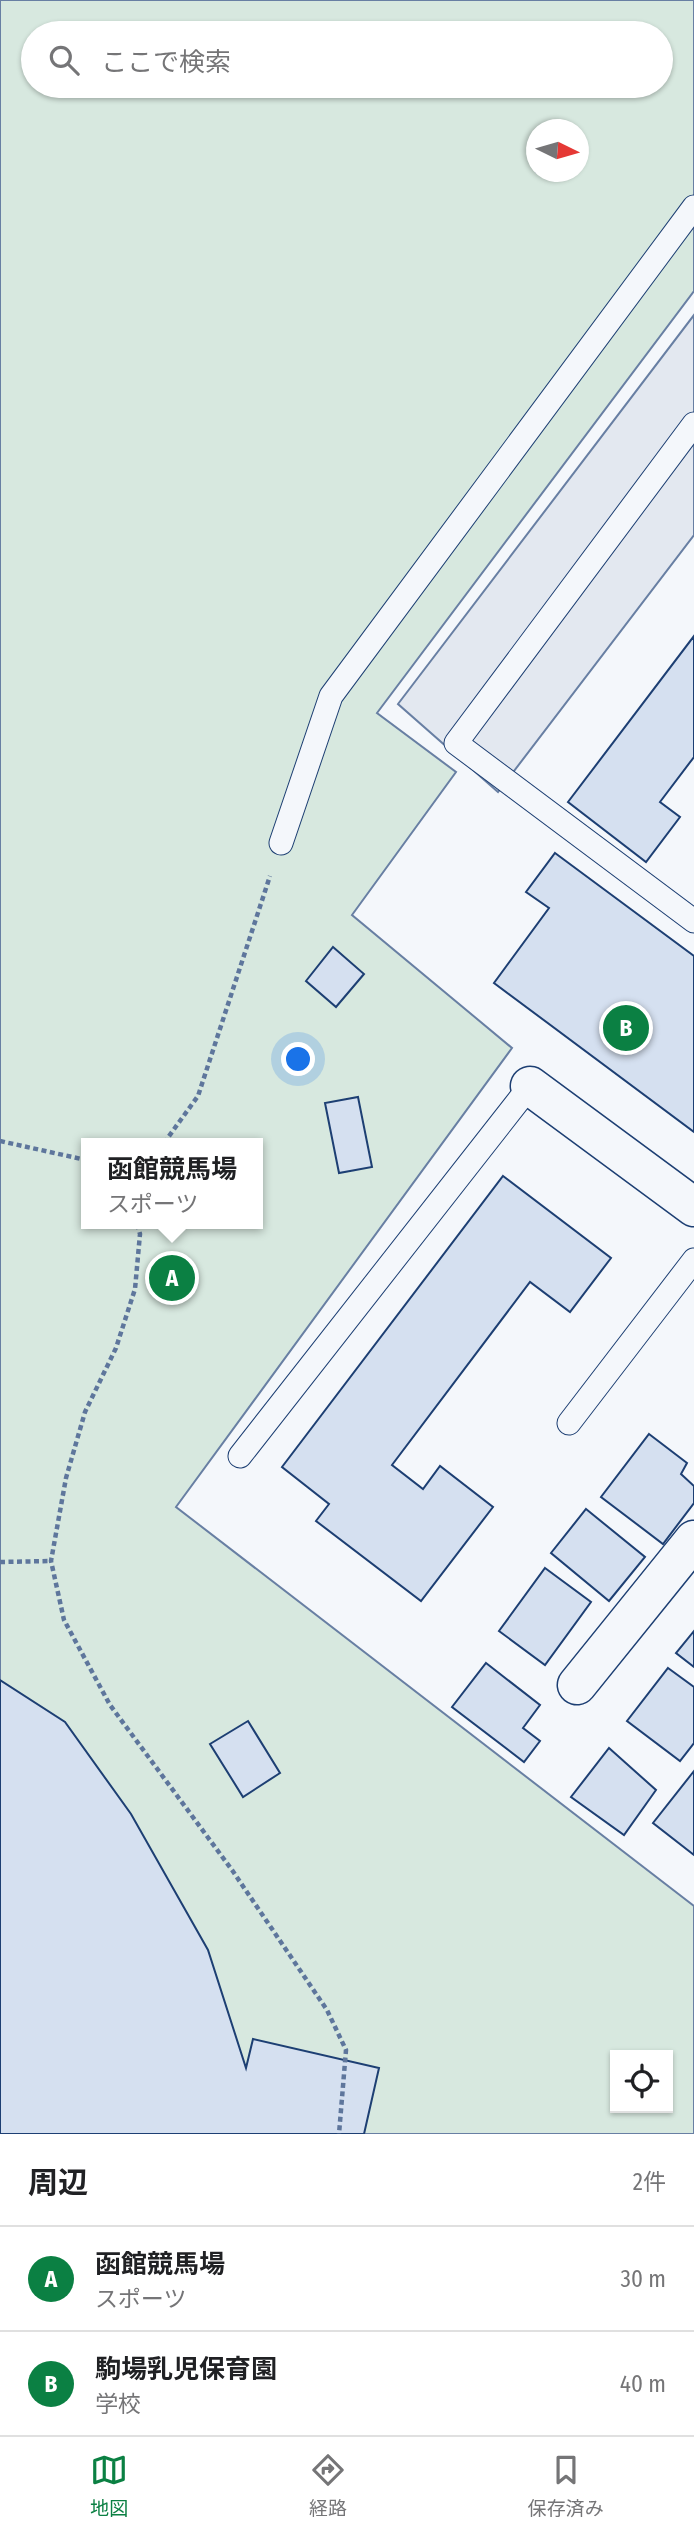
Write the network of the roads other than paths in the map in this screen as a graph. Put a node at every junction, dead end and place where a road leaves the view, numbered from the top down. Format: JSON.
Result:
{"nodes":[{"id":1,"x":694,"y":207,"type":"edge"},
{"id":2,"x":694,"y":424,"type":"edge"},
{"id":3,"x":281,"y":844,"type":"road end"},
{"id":4,"x":694,"y":921,"type":"edge"},
{"id":5,"x":530,"y":1086,"type":"joint"},
{"id":6,"x":694,"y":1207,"type":"edge"},
{"id":7,"x":694,"y":1259,"type":"edge"},
{"id":8,"x":569,"y":1423,"type":"dead end"},
{"id":9,"x":240,"y":1457,"type":"dead end"},
{"id":10,"x":694,"y":1540,"type":"edge"},
{"id":11,"x":578,"y":1685,"type":"dead end"}],
"edges":[{"from":1,"to":3,"type":"lane"},
{"from":2,"to":4,"type":"lane"},
{"from":5,"to":6,"type":"street"},
{"from":5,"to":9,"type":"lane"},
{"from":7,"to":8,"type":"lane"},
{"from":10,"to":11,"type":"street"}]}
